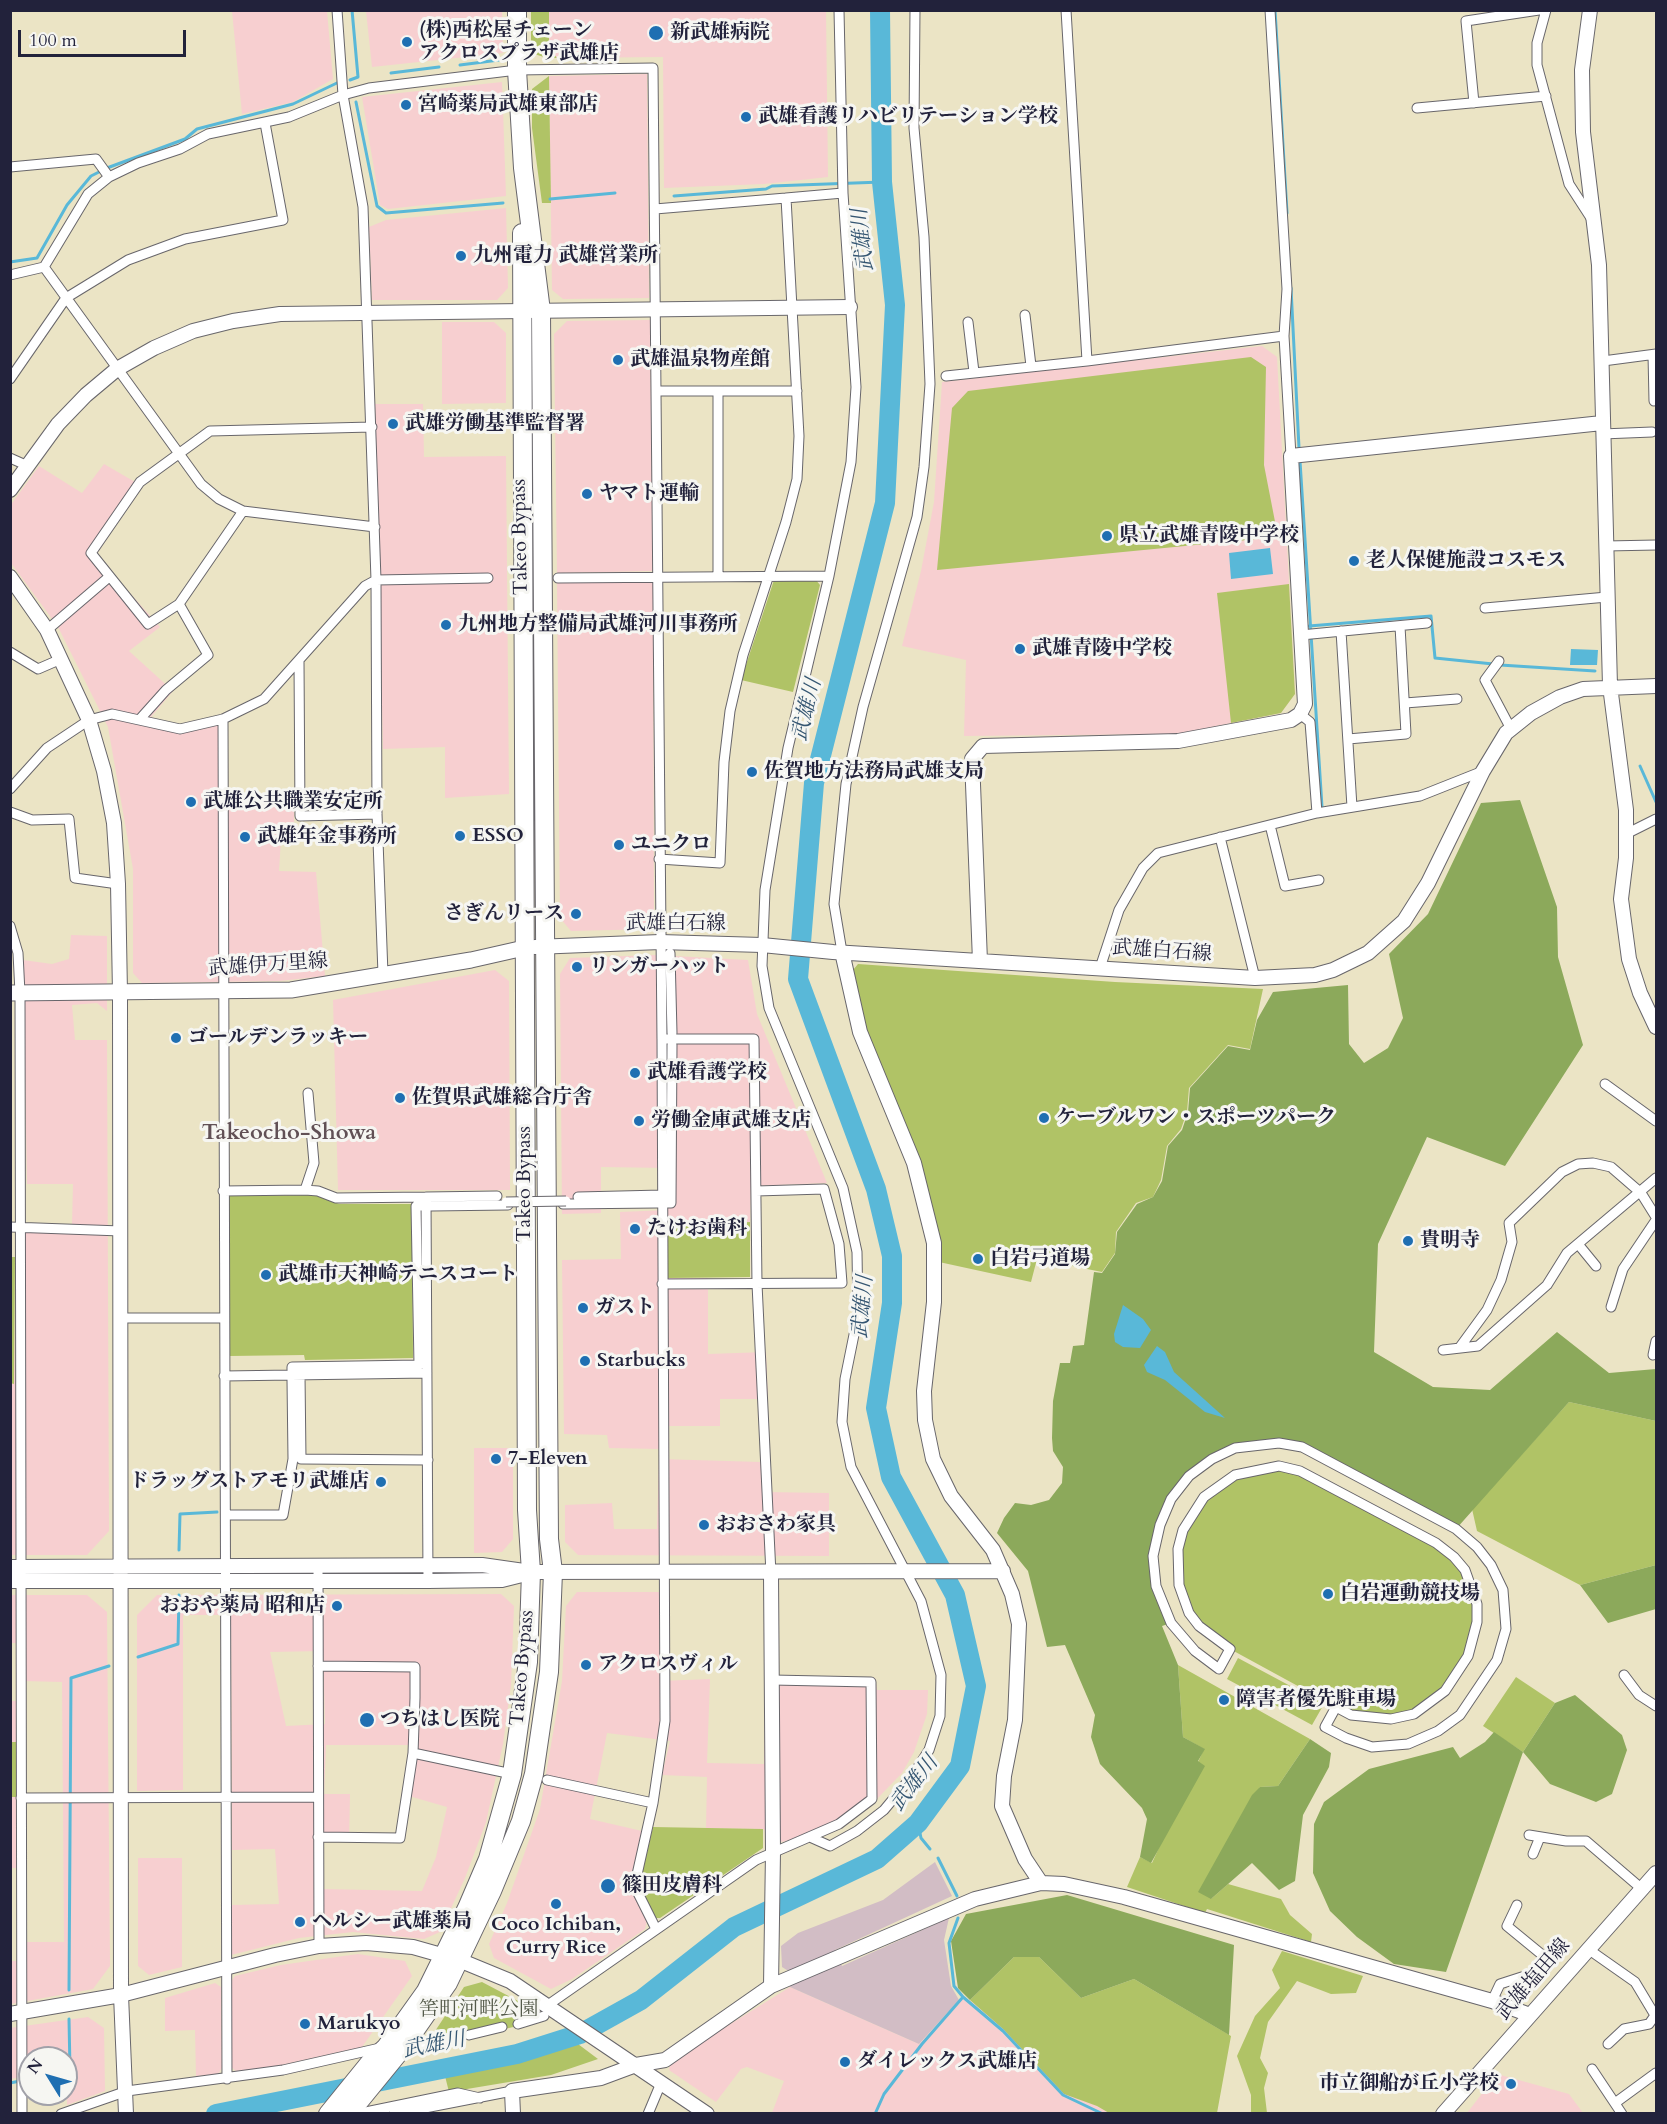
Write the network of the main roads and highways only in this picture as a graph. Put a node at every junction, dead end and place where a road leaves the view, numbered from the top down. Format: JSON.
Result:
{"nodes":[{"id":1,"x":517,"y":10,"type":"edge"},
{"id":2,"x":523,"y":168,"type":"junction"},
{"id":3,"x":524,"y":948,"type":"junction"},
{"id":4,"x":15,"y":993,"type":"edge"},
{"id":5,"x":452,"y":1958,"type":"junction"},
{"id":6,"x":389,"y":2049,"type":"junction"},
{"id":7,"x":353,"y":2112,"type":"edge"},
{"id":8,"x":329,"y":2113,"type":"edge"}],
"edges":[{"from":1,"to":2,"type":"highway","name":"Takeo Bypass"},
{"from":2,"to":3,"type":"highway","name":"Takeo Bypass"},
{"from":2,"to":5,"type":"highway","name":"Takeo Bypass"},
{"from":3,"to":4,"type":"main road","name":"武雄伊万里線"},
{"from":3,"to":5,"type":"highway","name":"Takeo Bypass"},
{"from":5,"to":6,"type":"highway","name":"Takeo Bypass"},
{"from":6,"to":7,"type":"highway","name":"Takeo Bypass"},
{"from":6,"to":8,"type":"highway","name":"Takeo Bypass"}]}
